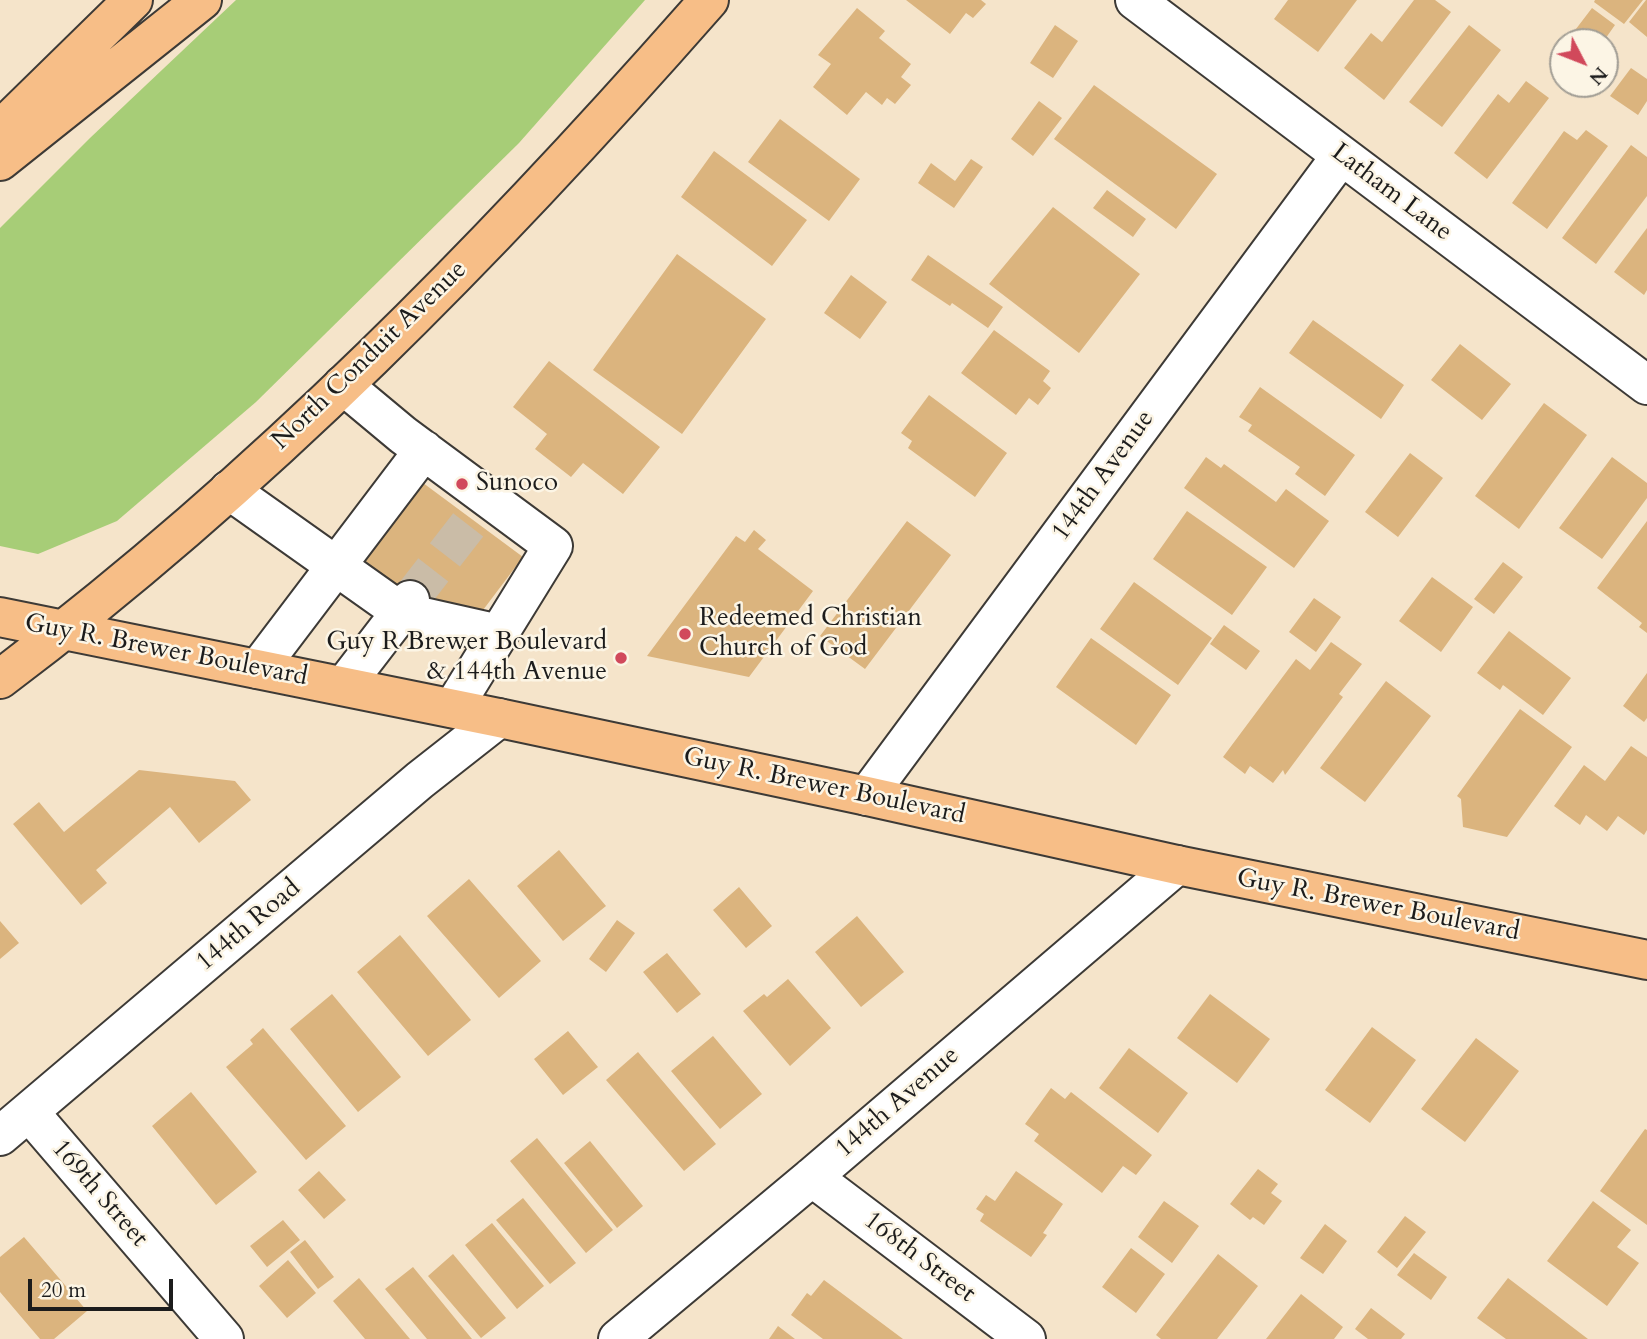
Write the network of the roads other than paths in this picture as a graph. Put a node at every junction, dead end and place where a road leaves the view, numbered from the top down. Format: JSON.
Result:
{"nodes":[{"id":1,"x":133,"y":0,"type":"edge"},
{"id":2,"x":202,"y":0,"type":"edge"},
{"id":3,"x":709,"y":0,"type":"edge"},
{"id":4,"x":1135,"y":0,"type":"edge"},
{"id":5,"x":0,"y":130,"type":"edge"},
{"id":6,"x":1341,"y":156,"type":"junction"},
{"id":7,"x":0,"y":161,"type":"edge"},
{"id":8,"x":343,"y":385,"type":"junction"},
{"id":9,"x":1647,"y":385,"type":"edge"},
{"id":10,"x":424,"y":450,"type":"junction"},
{"id":11,"x":229,"y":490,"type":"junction"},
{"id":12,"x":335,"y":566,"type":"junction"},
{"id":13,"x":405,"y":606,"type":"junction"},
{"id":14,"x":0,"y":617,"type":"edge"},
{"id":15,"x":63,"y":632,"type":"junction"},
{"id":16,"x":499,"y":634,"type":"junction"},
{"id":17,"x":258,"y":669,"type":"junction"},
{"id":18,"x":0,"y":680,"type":"edge"},
{"id":19,"x":344,"y":686,"type":"junction"},
{"id":20,"x":453,"y":708,"type":"junction"},
{"id":21,"x":499,"y":718,"type":"junction"},
{"id":22,"x":867,"y":796,"type":"junction"},
{"id":23,"x":1177,"y":865,"type":"junction"},
{"id":24,"x":1647,"y":960,"type":"edge"},
{"id":25,"x":29,"y":1112,"type":"junction"},
{"id":26,"x":0,"y":1136,"type":"edge"},
{"id":27,"x":812,"y":1177,"type":"junction"},
{"id":28,"x":225,"y":1339,"type":"edge"},
{"id":29,"x":618,"y":1339,"type":"edge"},
{"id":30,"x":1026,"y":1339,"type":"edge"}],
"edges":[{"from":1,"to":5,"type":"main road"},
{"from":2,"to":7,"type":"main road"},
{"from":3,"to":8,"type":"main road","name":"North Conduit Avenue"},
{"from":4,"to":6,"type":"street","name":"Latham Lane"},
{"from":6,"to":9,"type":"street","name":"Latham Lane"},
{"from":6,"to":22,"type":"street","name":"144th Avenue"},
{"from":8,"to":10,"type":"street"},
{"from":8,"to":11,"type":"main road","name":"North Conduit Avenue"},
{"from":10,"to":12,"type":"street"},
{"from":10,"to":16,"type":"street"},
{"from":11,"to":12,"type":"street"},
{"from":11,"to":15,"type":"main road","name":"North Conduit Avenue"},
{"from":12,"to":13,"type":"street"},
{"from":12,"to":17,"type":"street"},
{"from":13,"to":16,"type":"street"},
{"from":13,"to":19,"type":"street"},
{"from":14,"to":15,"type":"main road","name":"Guy R. Brewer Boulevard"},
{"from":15,"to":17,"type":"main road","name":"Guy R. Brewer Boulevard"},
{"from":15,"to":18,"type":"main road","name":"North Conduit Avenue"},
{"from":16,"to":20,"type":"street"},
{"from":17,"to":19,"type":"main road","name":"Guy R. Brewer Boulevard"},
{"from":19,"to":20,"type":"main road","name":"Guy R. Brewer Boulevard"},
{"from":20,"to":21,"type":"main road","name":"Guy R. Brewer Boulevard"},
{"from":21,"to":22,"type":"main road","name":"Guy R. Brewer Boulevard"},
{"from":21,"to":25,"type":"street","name":"144th Road"},
{"from":22,"to":23,"type":"main road","name":"Guy R. Brewer Boulevard"},
{"from":23,"to":24,"type":"main road","name":"Guy R. Brewer Boulevard"},
{"from":23,"to":27,"type":"street","name":"144th Avenue"},
{"from":25,"to":26,"type":"street","name":"144th Road"},
{"from":25,"to":28,"type":"street","name":"169th Street"},
{"from":27,"to":29,"type":"street","name":"144th Avenue"},
{"from":27,"to":30,"type":"street","name":"168th Street"}]}
